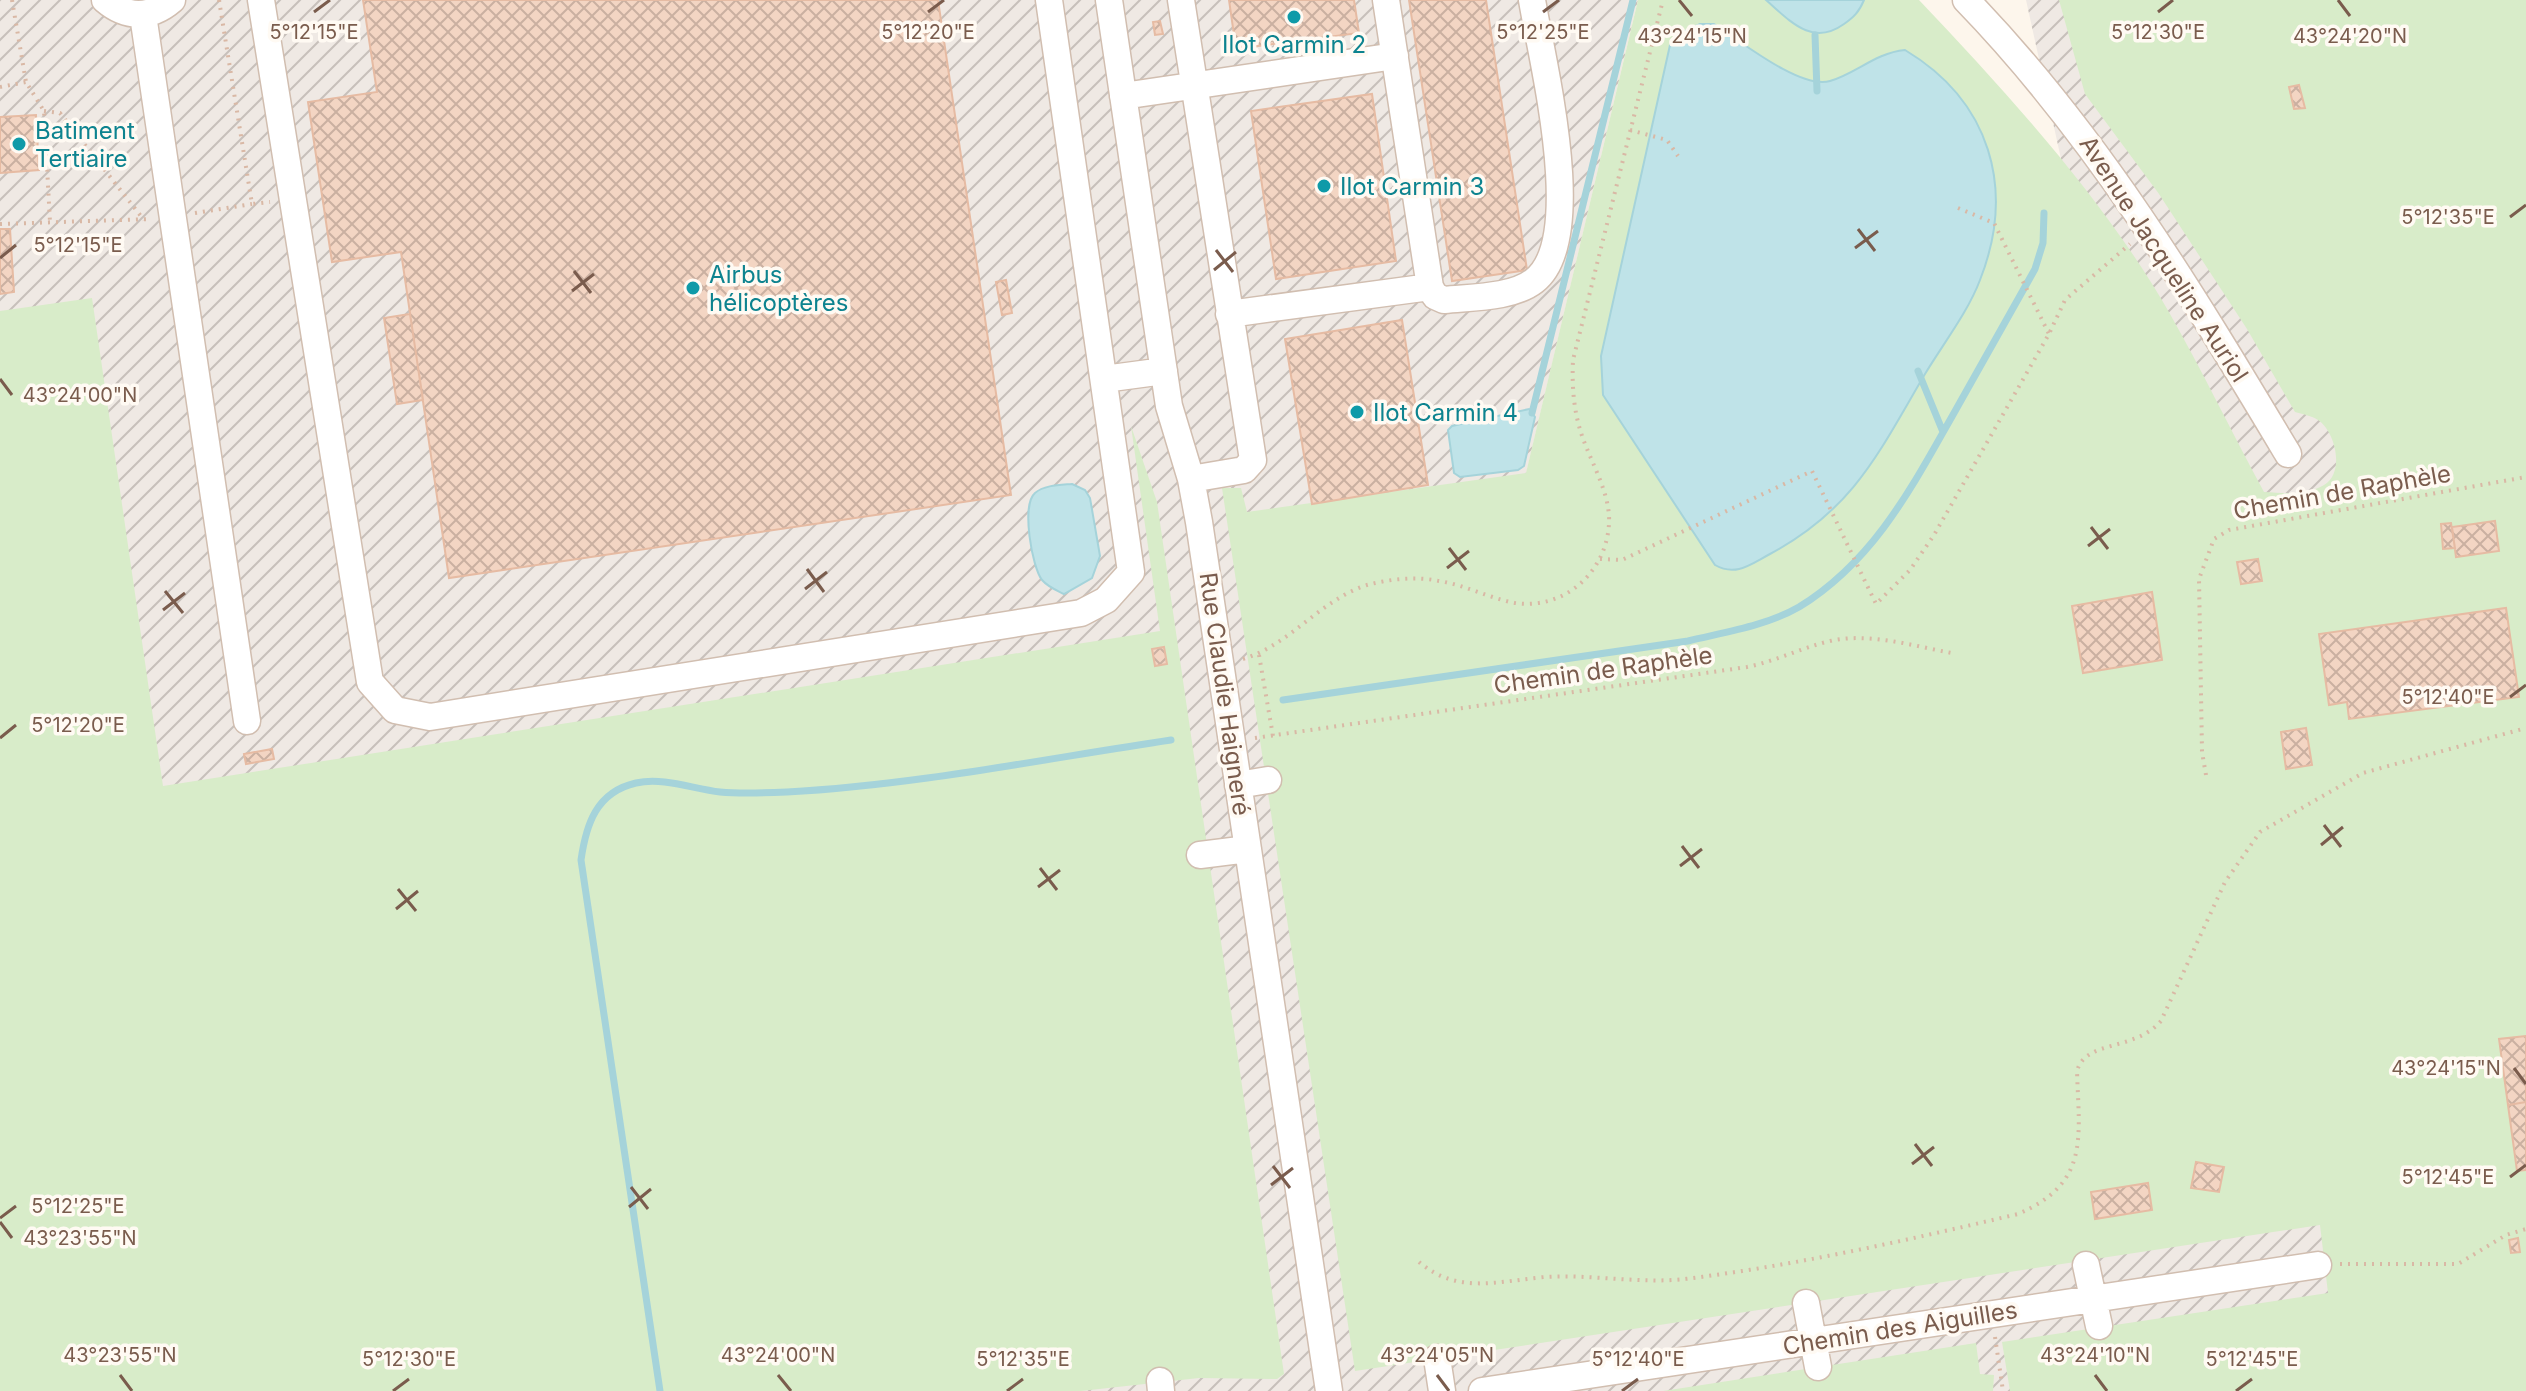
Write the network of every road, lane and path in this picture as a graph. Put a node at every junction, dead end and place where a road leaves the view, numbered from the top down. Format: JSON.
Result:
{"nodes":[{"id":1,"x":12,"y":0,"type":"edge"},
{"id":2,"x":105,"y":0,"type":"edge"},
{"id":3,"x":172,"y":0,"type":"edge"},
{"id":4,"x":219,"y":0,"type":"edge"},
{"id":5,"x":261,"y":0,"type":"edge"},
{"id":6,"x":1049,"y":0,"type":"edge"},
{"id":7,"x":1109,"y":0,"type":"edge"},
{"id":8,"x":1181,"y":0,"type":"edge"},
{"id":9,"x":1386,"y":0,"type":"edge"},
{"id":10,"x":1532,"y":0,"type":"edge"},
{"id":11,"x":1663,"y":0,"type":"edge"},
{"id":12,"x":1966,"y":0,"type":"edge"},
{"id":13,"x":143,"y":15,"type":"junction"},
{"id":14,"x":1395,"y":56,"type":"junction"},
{"id":15,"x":26,"y":82,"type":"junction"},
{"id":16,"x":1193,"y":86,"type":"junction"},
{"id":17,"x":0,"y":87,"type":"edge"},
{"id":18,"x":1123,"y":96,"type":"junction"},
{"id":19,"x":44,"y":111,"type":"junction"},
{"id":20,"x":1630,"y":130,"type":"junction"},
{"id":21,"x":1678,"y":156,"type":"dead end"},
{"id":22,"x":293,"y":199,"type":"junction"},
{"id":23,"x":252,"y":204,"type":"junction"},
{"id":24,"x":1958,"y":208,"type":"dead end"},
{"id":25,"x":173,"y":216,"type":"junction"},
{"id":26,"x":144,"y":220,"type":"junction"},
{"id":27,"x":50,"y":222,"type":"junction"},
{"id":28,"x":0,"y":224,"type":"edge"},
{"id":29,"x":2130,"y":244,"type":"dead end"},
{"id":30,"x":1430,"y":287,"type":"junction"},
{"id":31,"x":1229,"y":314,"type":"junction"},
{"id":32,"x":2049,"y":334,"type":"junction"},
{"id":33,"x":1164,"y":371,"type":"junction"},
{"id":34,"x":1104,"y":379,"type":"junction"},
{"id":35,"x":2288,"y":454,"type":"dead end"},
{"id":36,"x":2526,"y":477,"type":"edge"},
{"id":37,"x":1191,"y":479,"type":"junction"},
{"id":38,"x":1600,"y":559,"type":"junction"},
{"id":39,"x":1952,"y":653,"type":"dead end"},
{"id":40,"x":1259,"y":655,"type":"junction"},
{"id":41,"x":1243,"y":659,"type":"dead end"},
{"id":42,"x":247,"y":721,"type":"dead end"},
{"id":43,"x":2526,"y":728,"type":"edge"},
{"id":44,"x":1273,"y":736,"type":"junction"},
{"id":45,"x":1255,"y":738,"type":"dead end"},
{"id":46,"x":2206,"y":775,"type":"dead end"},
{"id":47,"x":1268,"y":780,"type":"dead end"},
{"id":48,"x":1238,"y":785,"type":"junction"},
{"id":49,"x":1248,"y":849,"type":"junction"},
{"id":50,"x":1200,"y":855,"type":"dead end"},
{"id":51,"x":2526,"y":1229,"type":"edge"},
{"id":52,"x":1419,"y":1262,"type":"dead end"},
{"id":53,"x":2086,"y":1265,"type":"dead end"},
{"id":54,"x":2318,"y":1265,"type":"joint"},
{"id":55,"x":2094,"y":1299,"type":"junction"},
{"id":56,"x":1806,"y":1303,"type":"dead end"},
{"id":57,"x":2099,"y":1326,"type":"dead end"},
{"id":58,"x":1995,"y":1337,"type":"dead end"},
{"id":59,"x":1814,"y":1341,"type":"junction"},
{"id":60,"x":1437,"y":1358,"type":"dead end"},
{"id":61,"x":1818,"y":1367,"type":"dead end"},
{"id":62,"x":1329,"y":1391,"type":"edge"},
{"id":63,"x":1442,"y":1391,"type":"edge"},
{"id":64,"x":1482,"y":1391,"type":"edge"},
{"id":65,"x":2003,"y":1391,"type":"edge"}],
"edges":[{"from":1,"to":15,"type":"path"},
{"from":2,"to":13,"type":"street"},
{"from":3,"to":13,"type":"street"},
{"from":4,"to":23,"type":"path"},
{"from":5,"to":22,"type":"street"},
{"from":6,"to":34,"type":"street"},
{"from":7,"to":18,"type":"street","name":"Rue Claudie Haigneré"},
{"from":8,"to":16,"type":"street"},
{"from":9,"to":14,"type":"street"},
{"from":10,"to":30,"type":"street"},
{"from":11,"to":20,"type":"path"},
{"from":12,"to":35,"type":"street","name":"Avenue Jacqueline Auriol"},
{"from":13,"to":25,"type":"street"},
{"from":14,"to":16,"type":"street"},
{"from":14,"to":30,"type":"street"},
{"from":15,"to":17,"type":"path"},
{"from":15,"to":19,"type":"path"},
{"from":16,"to":18,"type":"street"},
{"from":16,"to":31,"type":"street"},
{"from":18,"to":33,"type":"street","name":"Rue Claudie Haigneré"},
{"from":19,"to":26,"type":"path"},
{"from":19,"to":27,"type":"path"},
{"from":20,"to":21,"type":"path"},
{"from":20,"to":38,"type":"path"},
{"from":22,"to":23,"type":"path"},
{"from":22,"to":34,"type":"street"},
{"from":23,"to":25,"type":"path"},
{"from":24,"to":32,"type":"path"},
{"from":25,"to":26,"type":"path"},
{"from":25,"to":42,"type":"street"},
{"from":26,"to":27,"type":"path"},
{"from":27,"to":28,"type":"path"},
{"from":29,"to":32,"type":"path"},
{"from":30,"to":31,"type":"street"},
{"from":31,"to":37,"type":"street"},
{"from":32,"to":38,"type":"path"},
{"from":33,"to":34,"type":"street"},
{"from":33,"to":37,"type":"street","name":"Rue Claudie Haigneré"},
{"from":36,"to":46,"type":"path","name":"Chemin de Raphèle"},
{"from":37,"to":48,"type":"street","name":"Rue Claudie Haigneré"},
{"from":38,"to":40,"type":"path"},
{"from":39,"to":44,"type":"path","name":"Chemin de Raphèle"},
{"from":40,"to":41,"type":"path"},
{"from":40,"to":44,"type":"path"},
{"from":43,"to":52,"type":"path"},
{"from":44,"to":45,"type":"path","name":"Chemin de Raphèle"},
{"from":47,"to":48,"type":"street"},
{"from":48,"to":49,"type":"street","name":"Rue Claudie Haigneré"},
{"from":49,"to":50,"type":"street"},
{"from":49,"to":62,"type":"street","name":"Rue Claudie Haigneré"},
{"from":51,"to":54,"type":"path"},
{"from":53,"to":55,"type":"street"},
{"from":54,"to":55,"type":"street","name":"Chemin des Aiguilles"},
{"from":55,"to":57,"type":"street"},
{"from":55,"to":59,"type":"street","name":"Chemin des Aiguilles"},
{"from":56,"to":59,"type":"street"},
{"from":58,"to":65,"type":"path"},
{"from":59,"to":61,"type":"street"},
{"from":59,"to":64,"type":"street","name":"Chemin des Aiguilles"},
{"from":60,"to":63,"type":"street"}]}
